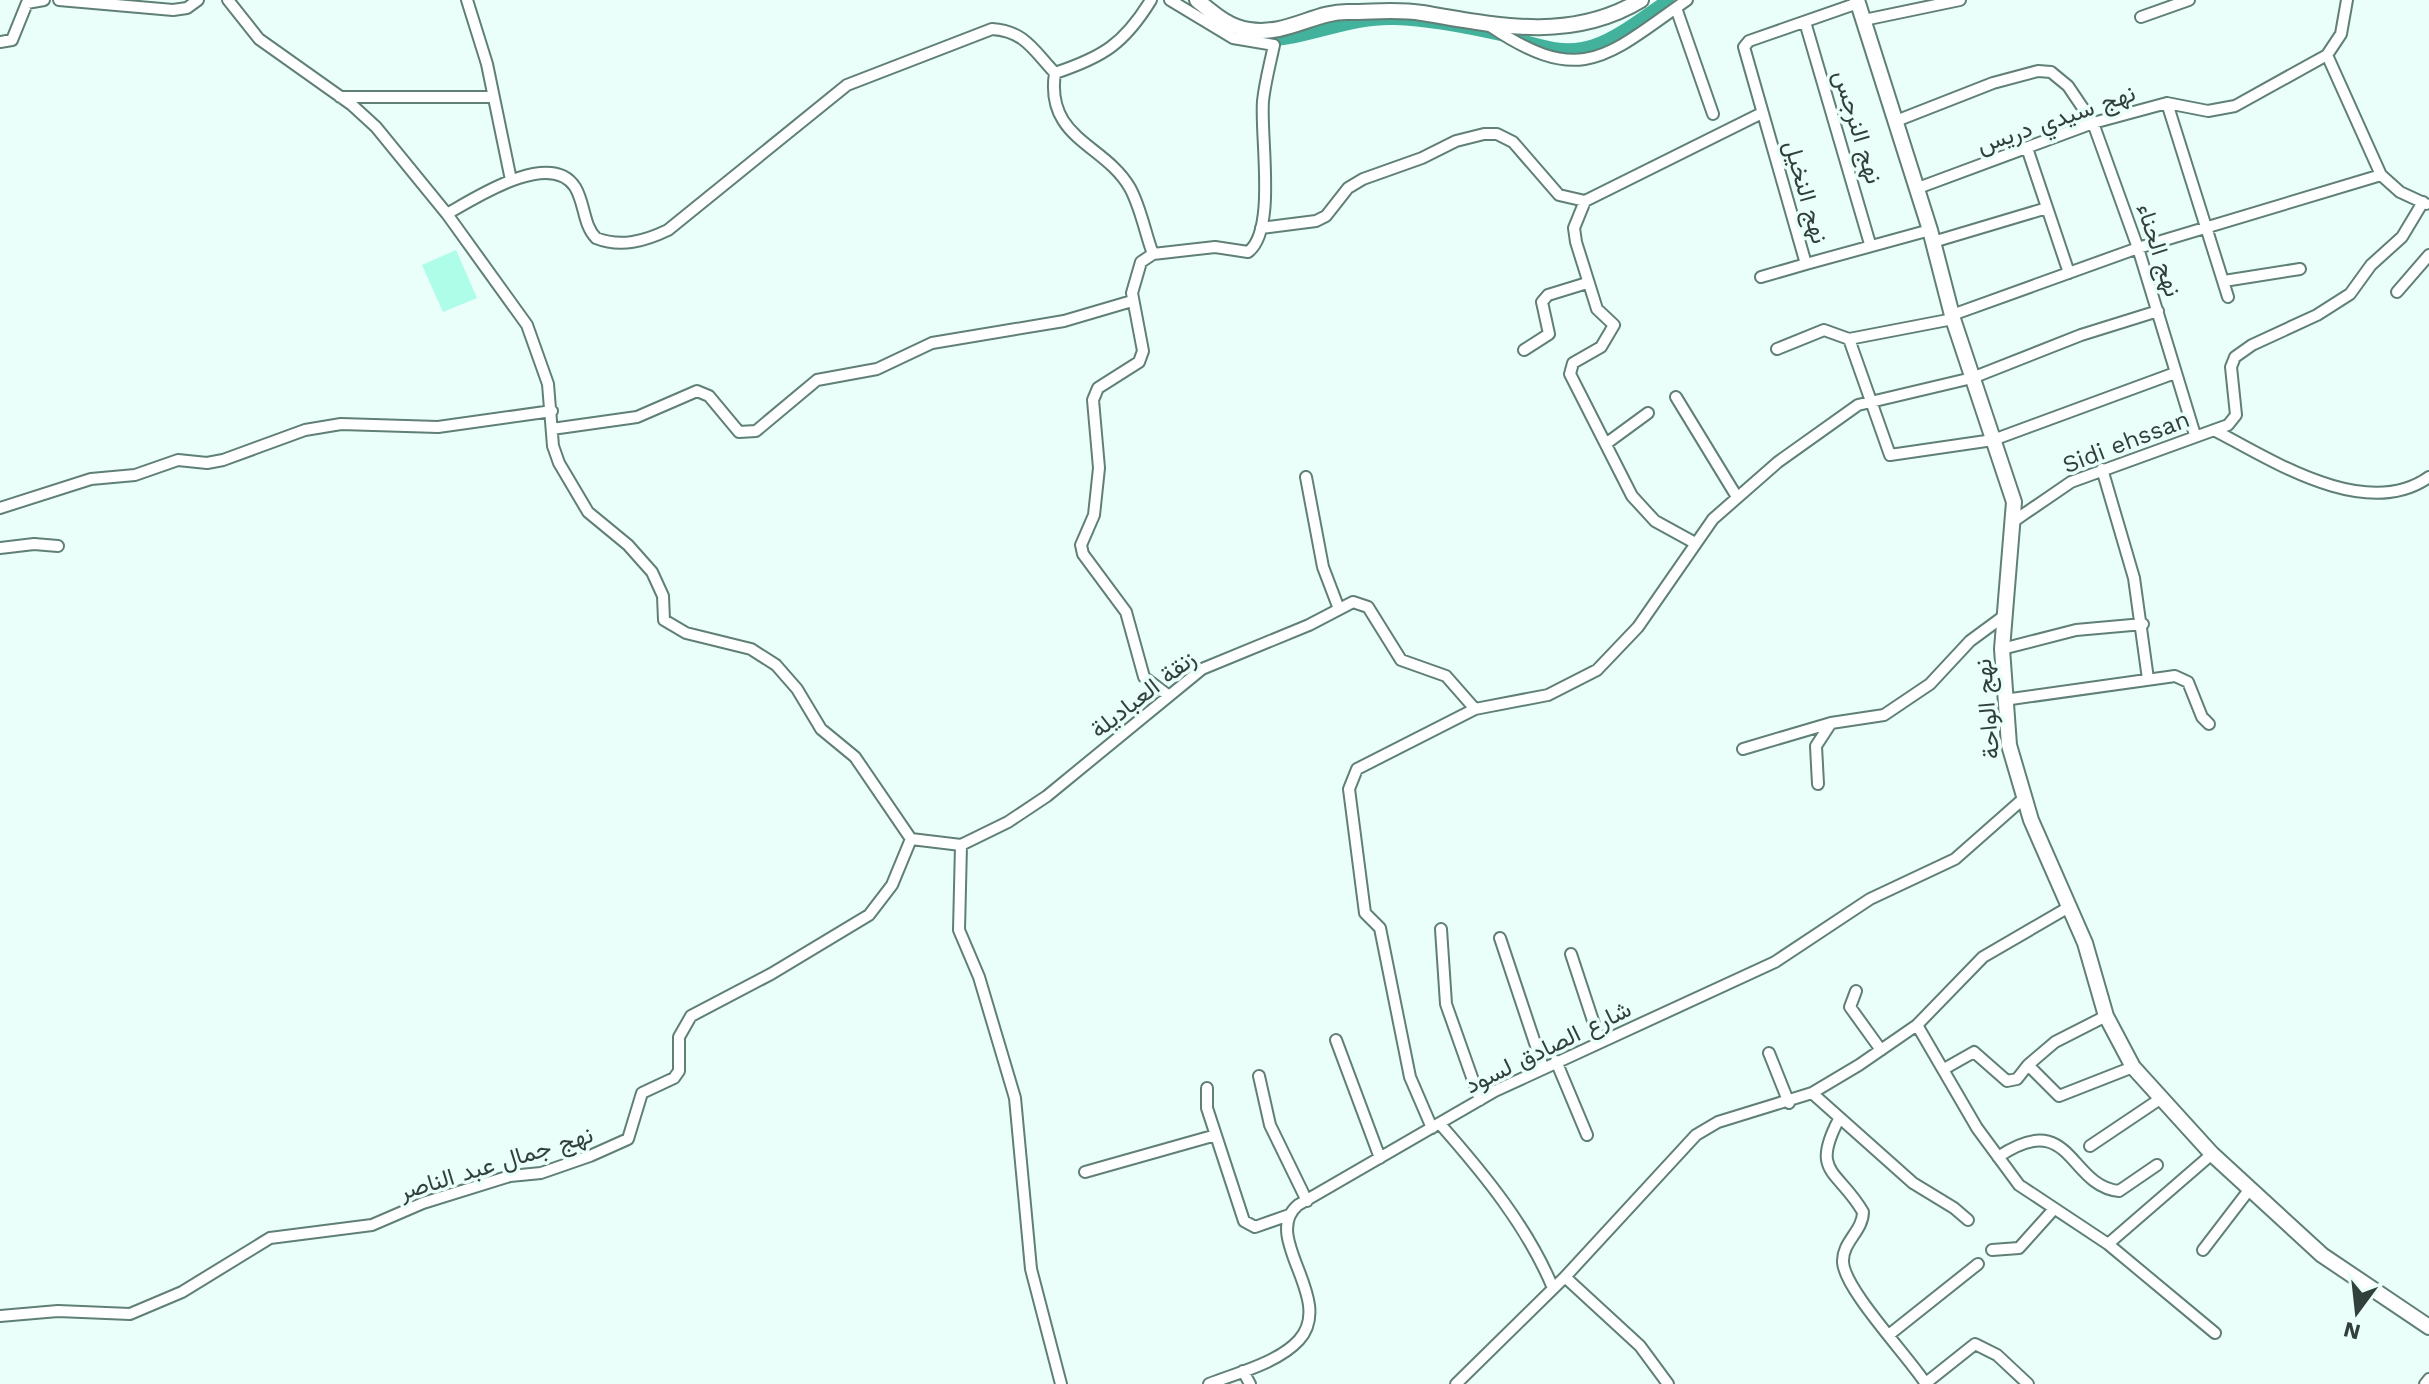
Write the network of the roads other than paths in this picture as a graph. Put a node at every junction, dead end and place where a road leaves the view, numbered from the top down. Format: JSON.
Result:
{"nodes":[{"id":1,"x":44,"y":0,"type":"edge"},
{"id":2,"x":59,"y":0,"type":"edge"},
{"id":3,"x":198,"y":0,"type":"edge"},
{"id":4,"x":228,"y":0,"type":"edge"},
{"id":5,"x":467,"y":0,"type":"edge"},
{"id":6,"x":1151,"y":0,"type":"edge"},
{"id":7,"x":1170,"y":0,"type":"edge"},
{"id":8,"x":1197,"y":0,"type":"edge"},
{"id":9,"x":1641,"y":0,"type":"edge"},
{"id":10,"x":1687,"y":0,"type":"edge"},
{"id":11,"x":1960,"y":0,"type":"edge"},
{"id":12,"x":2189,"y":0,"type":"edge"},
{"id":13,"x":2347,"y":0,"type":"edge"},
{"id":14,"x":1858,"y":2,"type":"edge"},
{"id":15,"x":1676,"y":8,"type":"junction"},
{"id":16,"x":2141,"y":17,"type":"dead end"},
{"id":17,"x":1864,"y":20,"type":"junction"},
{"id":18,"x":1805,"y":22,"type":"junction"},
{"id":19,"x":1490,"y":26,"type":"junction"},
{"id":20,"x":0,"y":42,"type":"edge"},
{"id":21,"x":2327,"y":55,"type":"junction"},
{"id":22,"x":1055,"y":73,"type":"junction"},
{"id":23,"x":340,"y":97,"type":"junction"},
{"id":24,"x":493,"y":97,"type":"junction"},
{"id":25,"x":2167,"y":103,"type":"junction"},
{"id":26,"x":1762,"y":113,"type":"junction"},
{"id":27,"x":1713,"y":114,"type":"dead end"},
{"id":28,"x":1896,"y":121,"type":"junction"},
{"id":29,"x":2093,"y":123,"type":"junction"},
{"id":30,"x":2027,"y":148,"type":"junction"},
{"id":31,"x":2381,"y":175,"type":"junction"},
{"id":32,"x":511,"y":180,"type":"junction"},
{"id":33,"x":1918,"y":188,"type":"junction"},
{"id":34,"x":1585,"y":201,"type":"junction"},
{"id":35,"x":2426,"y":204,"type":"edge"},
{"id":36,"x":2047,"y":208,"type":"junction"},
{"id":37,"x":447,"y":214,"type":"junction"},
{"id":38,"x":1261,"y":228,"type":"junction"},
{"id":39,"x":2207,"y":229,"type":"junction"},
{"id":40,"x":1932,"y":236,"type":"junction"},
{"id":41,"x":1870,"y":244,"type":"junction"},
{"id":42,"x":2138,"y":248,"type":"junction"},
{"id":43,"x":1153,"y":254,"type":"junction"},
{"id":44,"x":2429,"y":255,"type":"edge"},
{"id":45,"x":1806,"y":264,"type":"junction"},
{"id":46,"x":2300,"y":269,"type":"dead end"},
{"id":47,"x":2069,"y":273,"type":"junction"},
{"id":48,"x":1761,"y":277,"type":"dead end"},
{"id":49,"x":2224,"y":281,"type":"junction"},
{"id":50,"x":1587,"y":283,"type":"junction"},
{"id":51,"x":2397,"y":292,"type":"dead end"},
{"id":52,"x":2228,"y":297,"type":"dead end"},
{"id":53,"x":1132,"y":301,"type":"junction"},
{"id":54,"x":2158,"y":311,"type":"junction"},
{"id":55,"x":1952,"y":317,"type":"junction"},
{"id":56,"x":1849,"y":339,"type":"junction"},
{"id":57,"x":1777,"y":349,"type":"dead end"},
{"id":58,"x":1524,"y":350,"type":"dead end"},
{"id":59,"x":2175,"y":373,"type":"junction"},
{"id":60,"x":1972,"y":378,"type":"junction"},
{"id":61,"x":1676,"y":397,"type":"dead end"},
{"id":62,"x":1869,"y":399,"type":"junction"},
{"id":63,"x":552,"y":411,"type":"junction"},
{"id":64,"x":1648,"y":413,"type":"dead end"},
{"id":65,"x":552,"y":429,"type":"junction"},
{"id":66,"x":2214,"y":430,"type":"junction"},
{"id":67,"x":2195,"y":435,"type":"junction"},
{"id":68,"x":1993,"y":440,"type":"junction"},
{"id":69,"x":1607,"y":443,"type":"junction"},
{"id":70,"x":2102,"y":469,"type":"junction"},
{"id":71,"x":1306,"y":477,"type":"dead end"},
{"id":72,"x":2429,"y":477,"type":"edge"},
{"id":73,"x":1737,"y":497,"type":"junction"},
{"id":74,"x":0,"y":508,"type":"edge"},
{"id":75,"x":2014,"y":521,"type":"junction"},
{"id":76,"x":1695,"y":543,"type":"junction"},
{"id":77,"x":58,"y":546,"type":"dead end"},
{"id":78,"x":0,"y":548,"type":"edge"},
{"id":79,"x":1339,"y":609,"type":"junction"},
{"id":80,"x":2004,"y":616,"type":"junction"},
{"id":81,"x":2143,"y":624,"type":"junction"},
{"id":82,"x":2002,"y":649,"type":"junction"},
{"id":83,"x":2148,"y":679,"type":"junction"},
{"id":84,"x":1169,"y":696,"type":"junction"},
{"id":85,"x":2004,"y":700,"type":"junction"},
{"id":86,"x":1475,"y":709,"type":"junction"},
{"id":87,"x":1831,"y":723,"type":"junction"},
{"id":88,"x":2209,"y":724,"type":"dead end"},
{"id":89,"x":1743,"y":749,"type":"dead end"},
{"id":90,"x":1818,"y":784,"type":"dead end"},
{"id":91,"x":2023,"y":799,"type":"junction"},
{"id":92,"x":911,"y":839,"type":"junction"},
{"id":93,"x":961,"y":845,"type":"junction"},
{"id":94,"x":2069,"y":907,"type":"junction"},
{"id":95,"x":1441,"y":929,"type":"dead end"},
{"id":96,"x":1500,"y":938,"type":"dead end"},
{"id":97,"x":1571,"y":954,"type":"dead end"},
{"id":98,"x":1856,"y":991,"type":"dead end"},
{"id":99,"x":2106,"y":1016,"type":"junction"},
{"id":100,"x":1917,"y":1025,"type":"junction"},
{"id":101,"x":1336,"y":1040,"type":"dead end"},
{"id":102,"x":1600,"y":1042,"type":"junction"},
{"id":103,"x":1881,"y":1050,"type":"junction"},
{"id":104,"x":1769,"y":1053,"type":"dead end"},
{"id":105,"x":1556,"y":1061,"type":"junction"},
{"id":106,"x":2028,"y":1065,"type":"junction"},
{"id":107,"x":1543,"y":1067,"type":"junction"},
{"id":108,"x":2133,"y":1067,"type":"junction"},
{"id":109,"x":1944,"y":1069,"type":"junction"},
{"id":110,"x":1259,"y":1076,"type":"dead end"},
{"id":111,"x":1207,"y":1088,"type":"dead end"},
{"id":112,"x":1812,"y":1093,"type":"junction"},
{"id":113,"x":2160,"y":1099,"type":"junction"},
{"id":114,"x":1480,"y":1100,"type":"junction"},
{"id":115,"x":1789,"y":1103,"type":"junction"},
{"id":116,"x":1839,"y":1119,"type":"junction"},
{"id":117,"x":1436,"y":1126,"type":"junction"},
{"id":118,"x":1216,"y":1135,"type":"junction"},
{"id":119,"x":1587,"y":1135,"type":"dead end"},
{"id":120,"x":2090,"y":1146,"type":"dead end"},
{"id":121,"x":2212,"y":1154,"type":"junction"},
{"id":122,"x":1998,"y":1157,"type":"junction"},
{"id":123,"x":1380,"y":1158,"type":"junction"},
{"id":124,"x":2157,"y":1165,"type":"dead end"},
{"id":125,"x":1085,"y":1172,"type":"dead end"},
{"id":126,"x":2249,"y":1190,"type":"junction"},
{"id":127,"x":1307,"y":1201,"type":"junction"},
{"id":128,"x":2054,"y":1209,"type":"junction"},
{"id":129,"x":1289,"y":1215,"type":"junction"},
{"id":130,"x":1968,"y":1220,"type":"dead end"},
{"id":131,"x":2108,"y":1244,"type":"junction"},
{"id":132,"x":1992,"y":1250,"type":"dead end"},
{"id":133,"x":2203,"y":1250,"type":"dead end"},
{"id":134,"x":1978,"y":1264,"type":"dead end"},
{"id":135,"x":1565,"y":1277,"type":"junction"},
{"id":136,"x":1553,"y":1288,"type":"junction"},
{"id":137,"x":0,"y":1316,"type":"edge"},
{"id":138,"x":2429,"y":1327,"type":"edge"},
{"id":139,"x":2215,"y":1333,"type":"dead end"},
{"id":140,"x":1890,"y":1334,"type":"junction"},
{"id":141,"x":1243,"y":1371,"type":"junction"},
{"id":142,"x":2429,"y":1379,"type":"edge"},
{"id":143,"x":1061,"y":1384,"type":"edge"},
{"id":144,"x":1209,"y":1384,"type":"edge"},
{"id":145,"x":1250,"y":1384,"type":"edge"},
{"id":146,"x":1456,"y":1384,"type":"edge"},
{"id":147,"x":1668,"y":1384,"type":"edge"},
{"id":148,"x":1926,"y":1384,"type":"edge"},
{"id":149,"x":2028,"y":1384,"type":"edge"},
{"id":150,"x":2425,"y":1384,"type":"edge"}],
"edges":[{"from":1,"to":20,"type":"street"},
{"from":2,"to":3,"type":"street"},
{"from":4,"to":23,"type":"street"},
{"from":5,"to":24,"type":"street"},
{"from":6,"to":22,"type":"street"},
{"from":7,"to":38,"type":"street"},
{"from":8,"to":19,"type":"street"},
{"from":9,"to":19,"type":"street"},
{"from":10,"to":15,"type":"street"},
{"from":11,"to":17,"type":"street"},
{"from":12,"to":16,"type":"street"},
{"from":13,"to":21,"type":"street"},
{"from":14,"to":17,"type":"street","name":"نهج الواحة"},
{"from":14,"to":18,"type":"street"},
{"from":15,"to":19,"type":"street"},
{"from":15,"to":27,"type":"street"},
{"from":17,"to":28,"type":"street","name":"نهج الواحة"},
{"from":18,"to":26,"type":"street","name":"نهج النخيل"},
{"from":18,"to":41,"type":"street","name":"نهج النرجس"},
{"from":21,"to":25,"type":"street","name":"نهج سيدي دريس"},
{"from":21,"to":31,"type":"street"},
{"from":22,"to":32,"type":"street"},
{"from":22,"to":43,"type":"street"},
{"from":23,"to":24,"type":"street"},
{"from":23,"to":37,"type":"street"},
{"from":24,"to":32,"type":"street"},
{"from":25,"to":29,"type":"street","name":"نهج سيدي دريس"},
{"from":25,"to":39,"type":"street"},
{"from":26,"to":34,"type":"street"},
{"from":26,"to":45,"type":"street","name":"نهج النخيل"},
{"from":28,"to":29,"type":"street","name":"نهج الحناء"},
{"from":28,"to":33,"type":"street","name":"نهج الواحة"},
{"from":29,"to":30,"type":"street","name":"نهج سيدي دريس"},
{"from":29,"to":42,"type":"street","name":"نهج الحناء"},
{"from":30,"to":33,"type":"street","name":"نهج سيدي دريس"},
{"from":30,"to":36,"type":"street"},
{"from":31,"to":35,"type":"street","name":"Sidi ehssan"},
{"from":31,"to":39,"type":"street"},
{"from":32,"to":37,"type":"street"},
{"from":33,"to":40,"type":"street","name":"نهج الواحة"},
{"from":34,"to":38,"type":"street"},
{"from":34,"to":50,"type":"street"},
{"from":35,"to":66,"type":"street","name":"Sidi ehssan"},
{"from":36,"to":40,"type":"street","name":"نهج النخيل"},
{"from":36,"to":47,"type":"street"},
{"from":37,"to":63,"type":"street"},
{"from":38,"to":43,"type":"street"},
{"from":39,"to":42,"type":"street"},
{"from":39,"to":49,"type":"street"},
{"from":40,"to":41,"type":"street","name":"نهج النخيل"},
{"from":40,"to":55,"type":"street","name":"نهج الواحة"},
{"from":41,"to":45,"type":"street","name":"نهج النخيل"},
{"from":42,"to":47,"type":"street"},
{"from":42,"to":54,"type":"street","name":"نهج الحناء"},
{"from":43,"to":53,"type":"street"},
{"from":44,"to":51,"type":"street"},
{"from":45,"to":48,"type":"street"},
{"from":46,"to":49,"type":"street"},
{"from":47,"to":55,"type":"street"},
{"from":49,"to":52,"type":"street"},
{"from":50,"to":58,"type":"street"},
{"from":50,"to":69,"type":"street"},
{"from":53,"to":65,"type":"street"},
{"from":53,"to":84,"type":"street"},
{"from":54,"to":59,"type":"street","name":"نهج الحناء"},
{"from":54,"to":60,"type":"street"},
{"from":55,"to":56,"type":"street"},
{"from":55,"to":60,"type":"street","name":"نهج الواحة"},
{"from":56,"to":57,"type":"street"},
{"from":56,"to":62,"type":"street"},
{"from":59,"to":67,"type":"street","name":"نهج الحناء"},
{"from":59,"to":68,"type":"street"},
{"from":60,"to":62,"type":"street"},
{"from":60,"to":68,"type":"street","name":"نهج الواحة"},
{"from":61,"to":73,"type":"street"},
{"from":62,"to":68,"type":"street"},
{"from":62,"to":73,"type":"street"},
{"from":63,"to":65,"type":"street"},
{"from":63,"to":74,"type":"street"},
{"from":64,"to":69,"type":"street"},
{"from":65,"to":92,"type":"street"},
{"from":66,"to":67,"type":"street","name":"Sidi ehssan"},
{"from":66,"to":72,"type":"street","name":"Sidi ehssan"},
{"from":67,"to":70,"type":"street","name":"Sidi ehssan"},
{"from":68,"to":75,"type":"street","name":"نهج الواحة"},
{"from":69,"to":76,"type":"street"},
{"from":70,"to":75,"type":"street","name":"Sidi ehssan"},
{"from":70,"to":81,"type":"street"},
{"from":71,"to":79,"type":"street"},
{"from":73,"to":76,"type":"street"},
{"from":75,"to":80,"type":"street","name":"نهج الواحة"},
{"from":76,"to":86,"type":"street"},
{"from":77,"to":78,"type":"street"},
{"from":79,"to":84,"type":"street","name":"زنقة العباديلة"},
{"from":79,"to":86,"type":"street"},
{"from":80,"to":82,"type":"street","name":"نهج الواحة"},
{"from":80,"to":87,"type":"street"},
{"from":81,"to":82,"type":"street"},
{"from":81,"to":83,"type":"street"},
{"from":82,"to":85,"type":"street","name":"نهج الواحة"},
{"from":83,"to":85,"type":"street"},
{"from":83,"to":88,"type":"street"},
{"from":84,"to":93,"type":"street","name":"زنقة العباديلة"},
{"from":85,"to":91,"type":"street","name":"نهج الواحة"},
{"from":86,"to":117,"type":"street"},
{"from":87,"to":89,"type":"street"},
{"from":87,"to":90,"type":"street"},
{"from":91,"to":94,"type":"street","name":"نهج الواحة"},
{"from":91,"to":102,"type":"street","name":"شارع الصادق لسود"},
{"from":92,"to":93,"type":"street"},
{"from":92,"to":137,"type":"street","name":"نهج جمال عبد الناصر"},
{"from":93,"to":143,"type":"street"},
{"from":94,"to":99,"type":"street","name":"نهج الواحة"},
{"from":94,"to":100,"type":"street"},
{"from":95,"to":114,"type":"street"},
{"from":96,"to":107,"type":"street"},
{"from":97,"to":102,"type":"street"},
{"from":98,"to":103,"type":"street"},
{"from":99,"to":106,"type":"street"},
{"from":99,"to":108,"type":"street","name":"نهج الواحة"},
{"from":100,"to":103,"type":"street"},
{"from":100,"to":109,"type":"street"},
{"from":101,"to":123,"type":"street"},
{"from":102,"to":105,"type":"street","name":"شارع الصادق لسود"},
{"from":103,"to":112,"type":"street"},
{"from":104,"to":115,"type":"street"},
{"from":105,"to":107,"type":"street","name":"شارع الصادق لسود"},
{"from":105,"to":119,"type":"street"},
{"from":106,"to":108,"type":"street"},
{"from":106,"to":109,"type":"street"},
{"from":107,"to":114,"type":"street","name":"شارع الصادق لسود"},
{"from":108,"to":113,"type":"street","name":"نهج الواحة"},
{"from":109,"to":122,"type":"street"},
{"from":110,"to":127,"type":"street"},
{"from":111,"to":118,"type":"street"},
{"from":112,"to":115,"type":"street"},
{"from":112,"to":116,"type":"street"},
{"from":113,"to":120,"type":"street"},
{"from":113,"to":121,"type":"street","name":"نهج الواحة"},
{"from":114,"to":117,"type":"street","name":"شارع الصادق لسود"},
{"from":115,"to":135,"type":"street"},
{"from":116,"to":130,"type":"street"},
{"from":116,"to":140,"type":"street"},
{"from":117,"to":123,"type":"street","name":"شارع الصادق لسود"},
{"from":117,"to":136,"type":"street"},
{"from":118,"to":125,"type":"street"},
{"from":118,"to":129,"type":"street"},
{"from":121,"to":126,"type":"street","name":"نهج الواحة"},
{"from":121,"to":131,"type":"street"},
{"from":122,"to":124,"type":"street"},
{"from":122,"to":128,"type":"street"},
{"from":123,"to":127,"type":"street","name":"شارع الصادق لسود"},
{"from":126,"to":133,"type":"street"},
{"from":126,"to":138,"type":"street","name":"نهج الواحة"},
{"from":127,"to":129,"type":"street","name":"شارع الصادق لسود"},
{"from":128,"to":131,"type":"street"},
{"from":128,"to":132,"type":"street"},
{"from":129,"to":141,"type":"street"},
{"from":131,"to":139,"type":"street"},
{"from":134,"to":140,"type":"street"},
{"from":135,"to":136,"type":"street"},
{"from":135,"to":147,"type":"street"},
{"from":136,"to":146,"type":"street"},
{"from":140,"to":148,"type":"street"},
{"from":141,"to":144,"type":"street"},
{"from":141,"to":145,"type":"street"},
{"from":142,"to":150,"type":"street"},
{"from":148,"to":149,"type":"street"}]}
